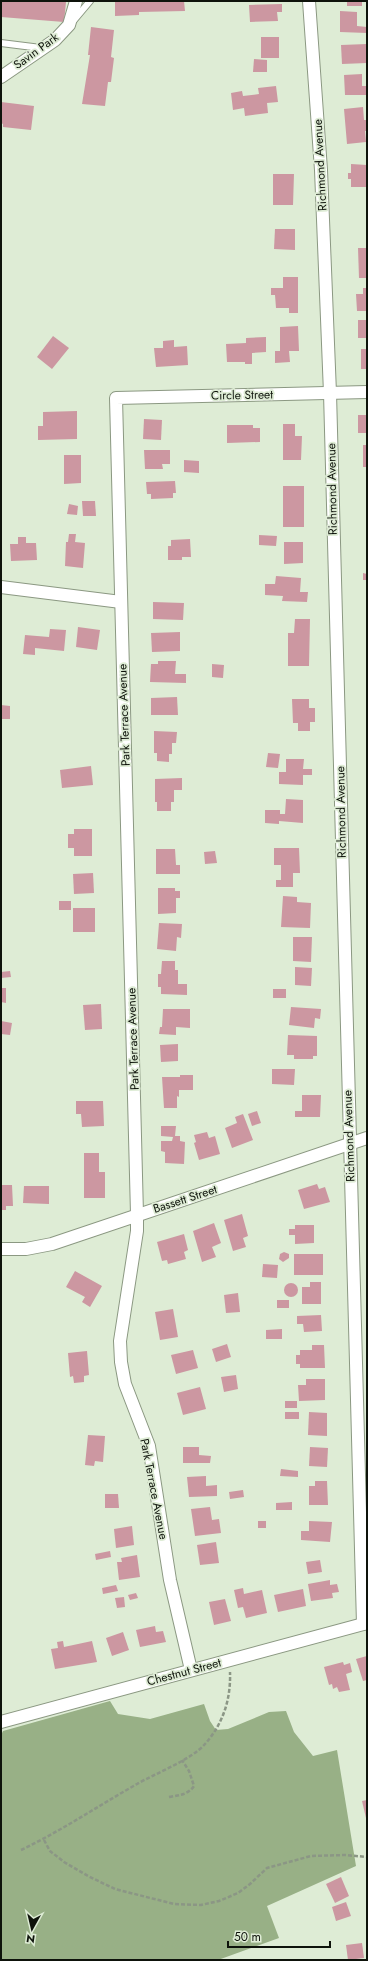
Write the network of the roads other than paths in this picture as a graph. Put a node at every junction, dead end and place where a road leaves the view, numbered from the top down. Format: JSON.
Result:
{"nodes":[{"id":1,"x":76,"y":1,"type":"edge"},
{"id":2,"x":90,"y":1,"type":"edge"},
{"id":3,"x":309,"y":1,"type":"edge"},
{"id":4,"x":69,"y":26,"type":"junction"},
{"id":5,"x":1,"y":43,"type":"edge"},
{"id":6,"x":43,"y":48,"type":"junction"},
{"id":7,"x":1,"y":77,"type":"edge"},
{"id":8,"x":367,"y":392,"type":"edge"},
{"id":9,"x":330,"y":393,"type":"junction"},
{"id":10,"x":116,"y":398,"type":"joint"},
{"id":11,"x":1,"y":587,"type":"edge"},
{"id":12,"x":121,"y":602,"type":"junction"},
{"id":13,"x":367,"y":1138,"type":"edge"},
{"id":14,"x":349,"y":1144,"type":"junction"},
{"id":15,"x":137,"y":1214,"type":"junction"},
{"id":16,"x":1,"y":1249,"type":"edge"},
{"id":17,"x":365,"y":1624,"type":"edge"},
{"id":18,"x":191,"y":1670,"type":"junction"},
{"id":19,"x":1,"y":1722,"type":"edge"}],
"edges":[{"from":1,"to":4,"type":"street","name":"Savin Park"},
{"from":2,"to":4,"type":"lane"},
{"from":3,"to":9,"type":"street","name":"Richmond Avenue"},
{"from":4,"to":6,"type":"street","name":"Savin Park"},
{"from":5,"to":6,"type":"lane"},
{"from":6,"to":7,"type":"street","name":"Savin Park"},
{"from":8,"to":9,"type":"street","name":"Circle Street"},
{"from":9,"to":10,"type":"street","name":"Circle Street"},
{"from":9,"to":14,"type":"street","name":"Richmond Avenue"},
{"from":10,"to":12,"type":"street","name":"Park Terrace Avenue"},
{"from":11,"to":12,"type":"street"},
{"from":12,"to":15,"type":"street","name":"Park Terrace Avenue"},
{"from":13,"to":14,"type":"street","name":"Bassett Street"},
{"from":14,"to":15,"type":"street","name":"Bassett Street"},
{"from":14,"to":17,"type":"street","name":"Richmond Avenue"},
{"from":15,"to":16,"type":"street","name":"Bassett Street"},
{"from":15,"to":18,"type":"street","name":"Park Terrace Avenue"},
{"from":17,"to":18,"type":"street","name":"Chestnut Street"},
{"from":18,"to":19,"type":"street","name":"Chestnut Street"}]}
